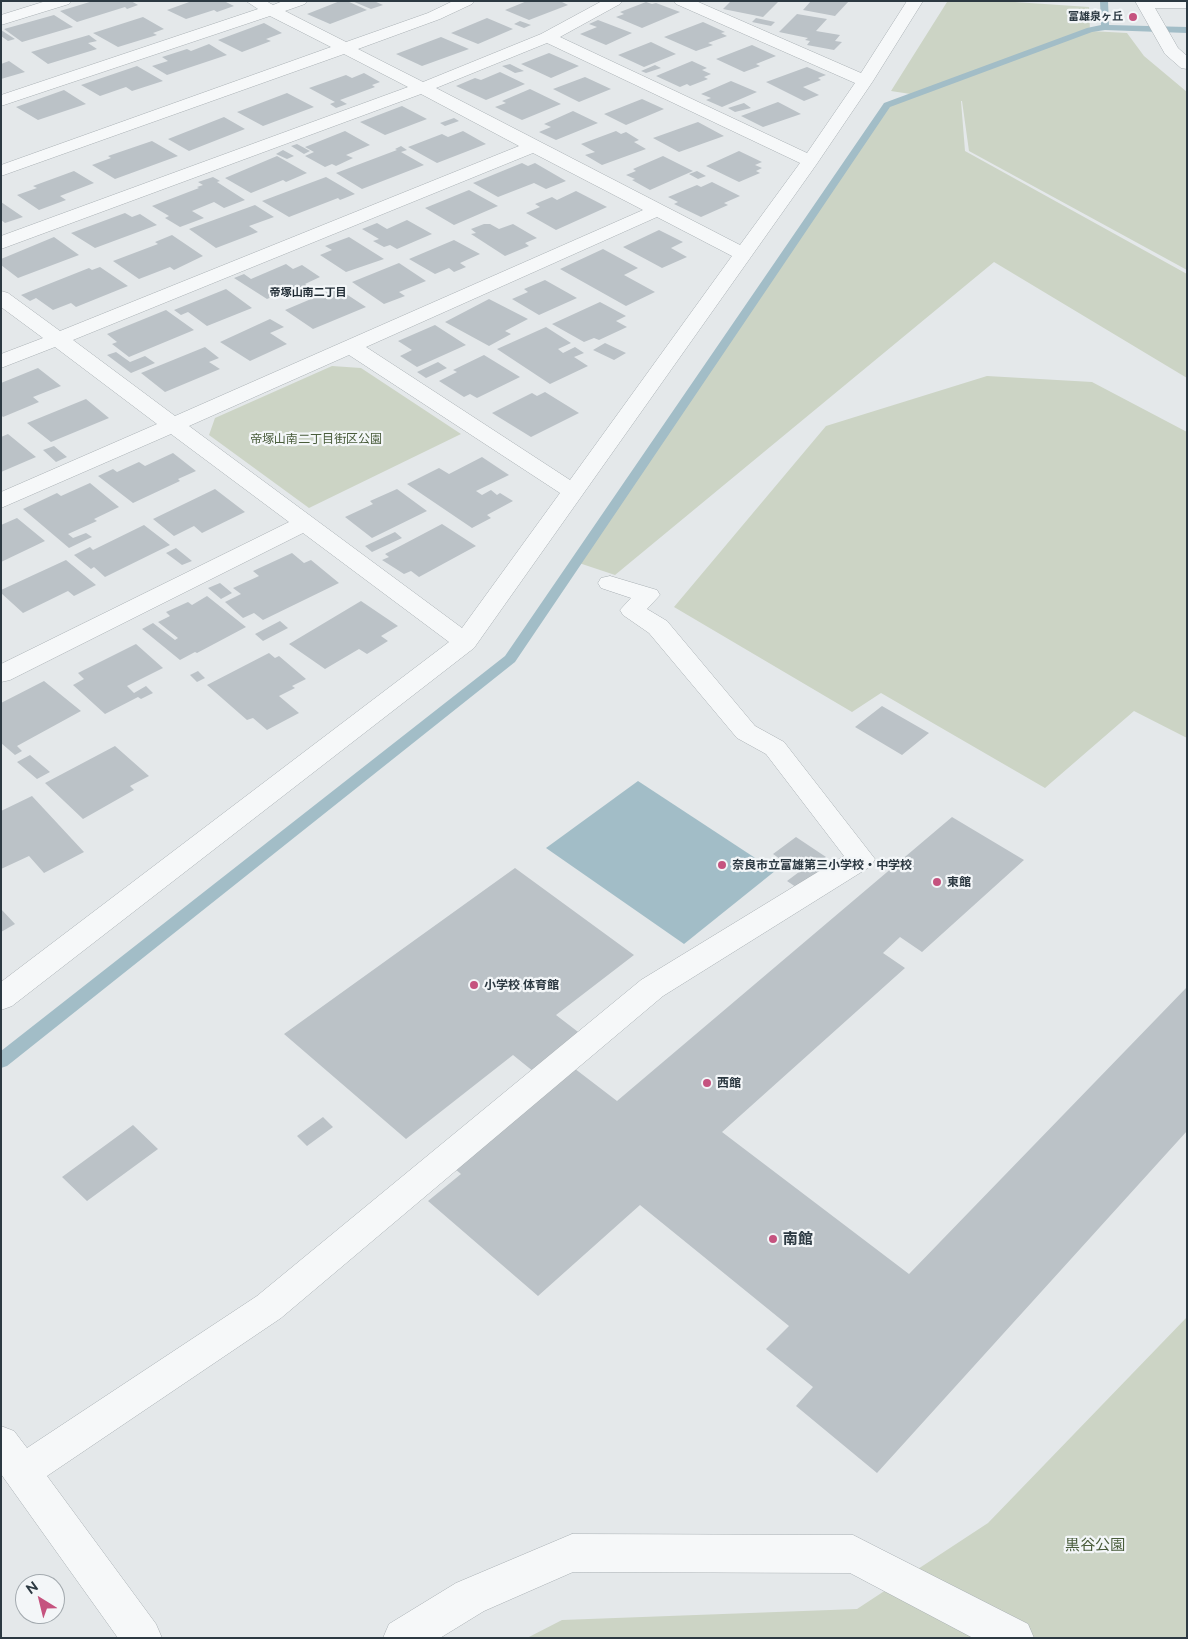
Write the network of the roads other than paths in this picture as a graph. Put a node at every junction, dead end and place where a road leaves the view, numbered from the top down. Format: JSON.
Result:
{"nodes":[{"id":1,"x":63,"y":1,"type":"edge"},
{"id":2,"x":254,"y":1,"type":"edge"},
{"id":3,"x":299,"y":1,"type":"edge"},
{"id":4,"x":466,"y":1,"type":"edge"},
{"id":5,"x":614,"y":1,"type":"edge"},
{"id":6,"x":682,"y":1,"type":"edge"},
{"id":7,"x":915,"y":1,"type":"edge"},
{"id":8,"x":1143,"y":2,"type":"edge"},
{"id":9,"x":1187,"y":3,"type":"edge"},
{"id":10,"x":273,"y":11,"type":"junction"},
{"id":11,"x":1,"y":20,"type":"edge"},
{"id":12,"x":547,"y":37,"type":"junction"},
{"id":13,"x":344,"y":48,"type":"junction"},
{"id":14,"x":1187,"y":64,"type":"edge"},
{"id":15,"x":865,"y":81,"type":"junction"},
{"id":16,"x":422,"y":88,"type":"junction"},
{"id":17,"x":1,"y":101,"type":"edge"},
{"id":18,"x":534,"y":146,"type":"junction"},
{"id":19,"x":810,"y":161,"type":"junction"},
{"id":20,"x":1,"y":171,"type":"edge"},
{"id":21,"x":658,"y":210,"type":"junction"},
{"id":22,"x":1,"y":244,"type":"edge"},
{"id":23,"x":744,"y":255,"type":"junction"},
{"id":24,"x":1,"y":297,"type":"edge"},
{"id":25,"x":58,"y":339,"type":"junction"},
{"id":26,"x":350,"y":346,"type":"junction"},
{"id":27,"x":1,"y":362,"type":"edge"},
{"id":28,"x":173,"y":425,"type":"junction"},
{"id":29,"x":572,"y":491,"type":"junction"},
{"id":30,"x":1,"y":501,"type":"edge"},
{"id":31,"x":305,"y":523,"type":"junction"},
{"id":32,"x":610,"y":582,"type":"dead end"},
{"id":33,"x":465,"y":642,"type":"junction"},
{"id":34,"x":1,"y":674,"type":"edge"},
{"id":35,"x":1,"y":998,"type":"edge"},
{"id":36,"x":12,"y":1457,"type":"edge"},
{"id":37,"x":142,"y":1638,"type":"edge"},
{"id":38,"x":404,"y":1638,"type":"edge"},
{"id":39,"x":1014,"y":1638,"type":"edge"}],
"edges":[{"from":1,"to":11,"type":"street"},
{"from":2,"to":10,"type":"street"},
{"from":3,"to":10,"type":"street"},
{"from":4,"to":13,"type":"street"},
{"from":5,"to":12,"type":"street"},
{"from":6,"to":15,"type":"street"},
{"from":7,"to":15,"type":"street"},
{"from":8,"to":9,"type":"street"},
{"from":8,"to":14,"type":"street"},
{"from":10,"to":13,"type":"street"},
{"from":10,"to":17,"type":"street"},
{"from":12,"to":16,"type":"street"},
{"from":12,"to":19,"type":"street"},
{"from":13,"to":16,"type":"street"},
{"from":13,"to":20,"type":"street"},
{"from":15,"to":19,"type":"street"},
{"from":16,"to":18,"type":"street"},
{"from":16,"to":22,"type":"street"},
{"from":18,"to":21,"type":"street"},
{"from":18,"to":25,"type":"street"},
{"from":19,"to":23,"type":"street"},
{"from":21,"to":23,"type":"street"},
{"from":21,"to":26,"type":"street"},
{"from":23,"to":29,"type":"street"},
{"from":24,"to":25,"type":"street"},
{"from":25,"to":27,"type":"street"},
{"from":25,"to":28,"type":"street"},
{"from":26,"to":28,"type":"street"},
{"from":26,"to":29,"type":"street"},
{"from":28,"to":30,"type":"street"},
{"from":28,"to":31,"type":"street"},
{"from":29,"to":33,"type":"street"},
{"from":31,"to":33,"type":"street"},
{"from":31,"to":34,"type":"street"},
{"from":32,"to":36,"type":"street"},
{"from":33,"to":35,"type":"street"},
{"from":36,"to":37,"type":"street"},
{"from":38,"to":39,"type":"street"}]}
